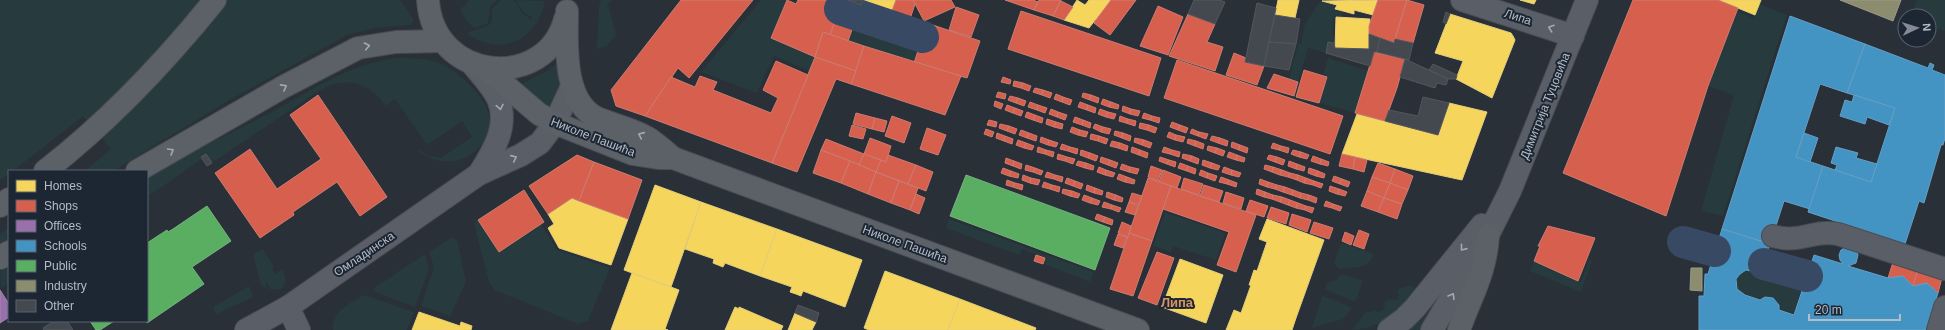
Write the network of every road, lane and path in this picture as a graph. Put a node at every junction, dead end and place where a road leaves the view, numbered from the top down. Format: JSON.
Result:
{"nodes":[{"id":1,"x":214,"y":0,"type":"edge"},
{"id":2,"x":1462,"y":0,"type":"edge"},
{"id":3,"x":1587,"y":0,"type":"edge"},
{"id":4,"x":425,"y":3,"type":"edge"},
{"id":5,"x":568,"y":5,"type":"edge"},
{"id":6,"x":1573,"y":36,"type":"junction"},
{"id":7,"x":442,"y":41,"type":"junction"},
{"id":8,"x":478,"y":65,"type":"junction"},
{"id":9,"x":572,"y":86,"type":"junction"},
{"id":10,"x":555,"y":123,"type":"junction"},
{"id":11,"x":672,"y":158,"type":"junction"},
{"id":12,"x":46,"y":170,"type":"edge"},
{"id":13,"x":139,"y":170,"type":"edge"},
{"id":14,"x":479,"y":174,"type":"junction"},
{"id":15,"x":8,"y":200,"type":"edge"},
{"id":16,"x":0,"y":206,"type":"edge"},
{"id":17,"x":1499,"y":210,"type":"junction"},
{"id":18,"x":1488,"y":235,"type":"junction"},
{"id":19,"x":1773,"y":236,"type":"dead end"},
{"id":20,"x":1945,"y":269,"type":"edge"},
{"id":21,"x":288,"y":307,"type":"junction"},
{"id":22,"x":246,"y":330,"type":"edge"},
{"id":23,"x":299,"y":330,"type":"edge"},
{"id":24,"x":1138,"y":330,"type":"edge"},
{"id":25,"x":1389,"y":330,"type":"edge"},
{"id":26,"x":1432,"y":330,"type":"edge"},
{"id":27,"x":1459,"y":330,"type":"edge"}],
"edges":[{"from":1,"to":12,"type":"main road"},
{"from":6,"to":2,"type":"street","name":"Липа","one_way":true},
{"from":3,"to":6,"type":"street","name":"Димитрија Туцовића"},
{"from":4,"to":7,"type":"main road","name":"Николе Пашића"},
{"from":5,"to":8,"type":"main road"},
{"from":5,"to":9,"type":"main road","name":"Николе Пашића"},
{"from":6,"to":17,"type":"street","name":"Димитрија Туцовића"},
{"from":7,"to":8,"type":"main road","name":"Николе Пашића"},
{"from":13,"to":7,"type":"main road","one_way":true},
{"from":8,"to":10,"type":"main road","name":"Николе Пашића"},
{"from":8,"to":14,"type":"street","name":"Омладинска","one_way":true},
{"from":9,"to":10,"type":"street","name":"Омладинска"},
{"from":11,"to":9,"type":"main road","name":"Николе Пашића","one_way":true},
{"from":10,"to":11,"type":"main road","name":"Николе Пашића"},
{"from":14,"to":10,"type":"street","name":"Омладинска","one_way":true},
{"from":11,"to":24,"type":"main road","name":"Николе Пашића"},
{"from":14,"to":21,"type":"street","name":"Омладинска"},
{"from":15,"to":16,"type":"main road"},
{"from":17,"to":18,"type":"street","name":"Димитрија Туцовића"},
{"from":17,"to":25,"type":"street","name":"Димитрија Туцовића","one_way":true},
{"from":26,"to":18,"type":"street","name":"Димитрија Туцовића","one_way":true},
{"from":18,"to":27,"type":"main road"},
{"from":19,"to":20,"type":"street"},
{"from":21,"to":22,"type":"street","name":"Омладинска"},
{"from":21,"to":23,"type":"street"}]}
